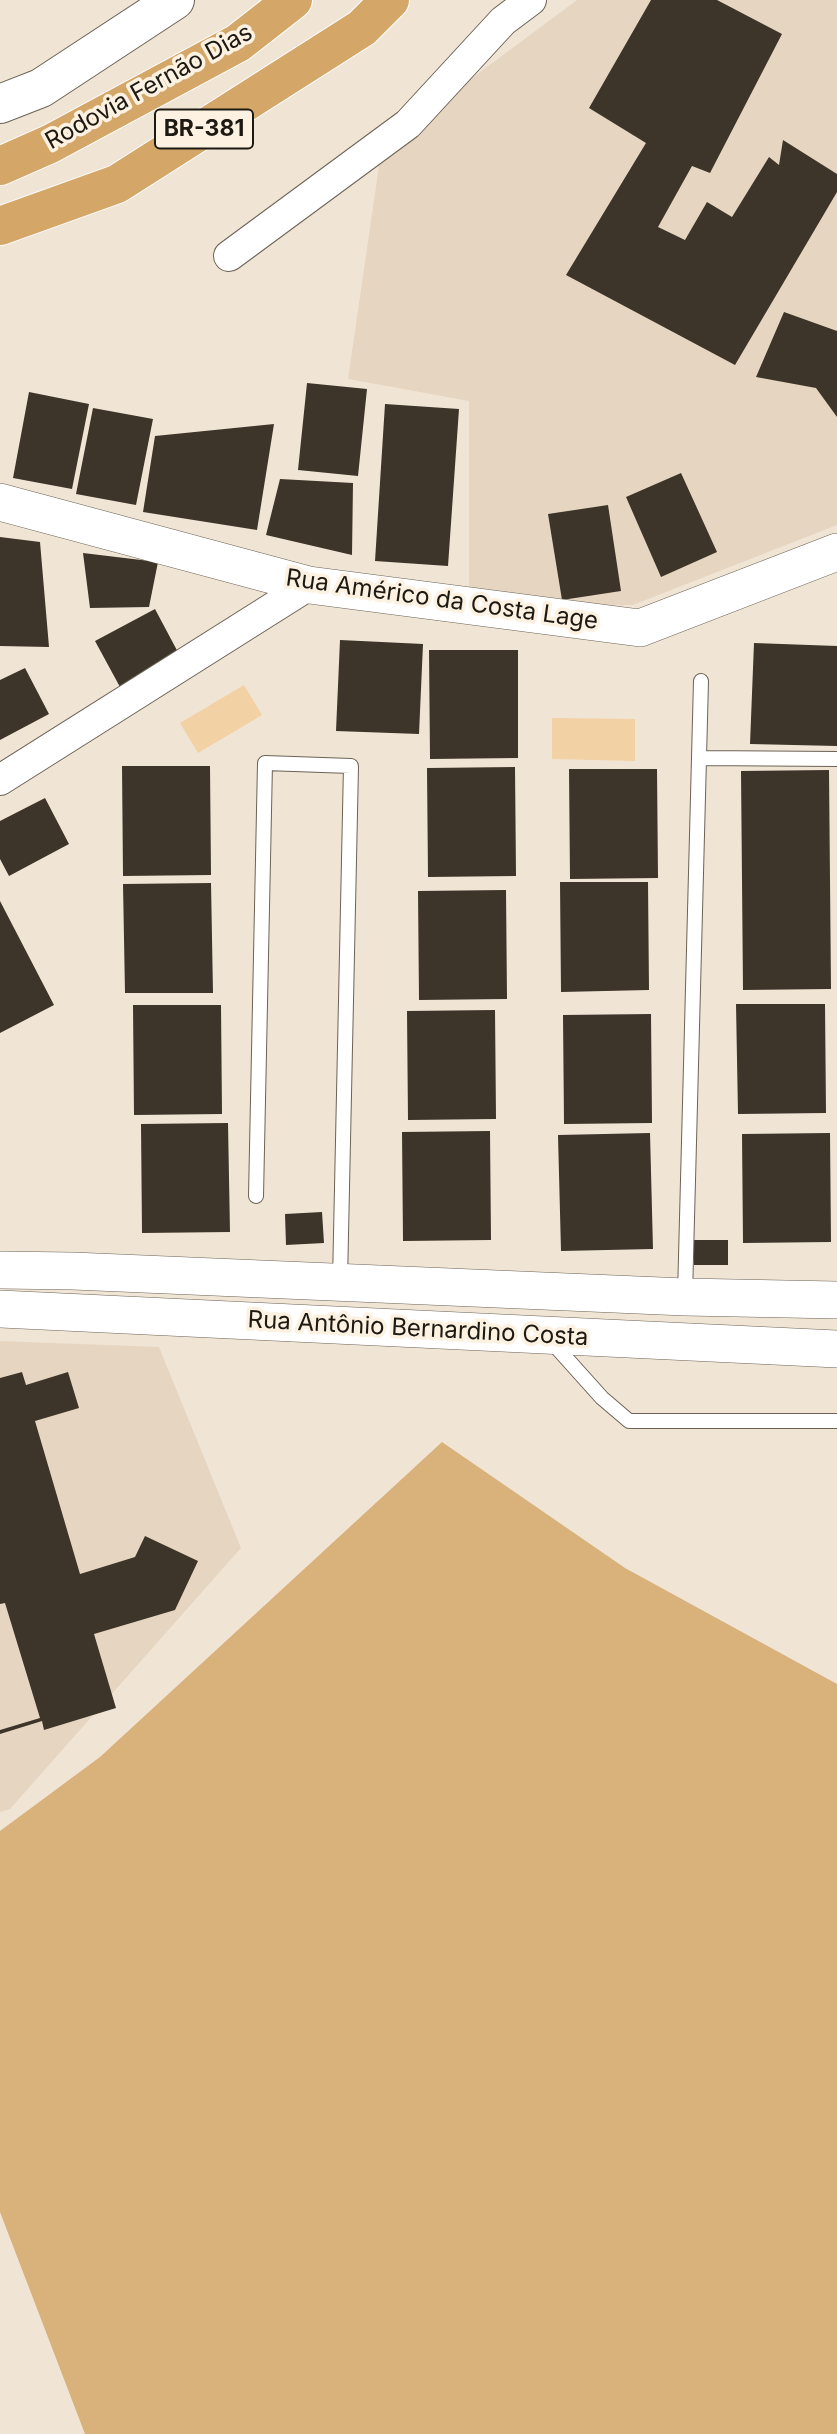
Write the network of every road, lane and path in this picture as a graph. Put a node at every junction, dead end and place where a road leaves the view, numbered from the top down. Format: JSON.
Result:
{"nodes":[{"id":1,"x":175,"y":0,"type":"edge"},
{"id":2,"x":293,"y":0,"type":"edge"},
{"id":3,"x":390,"y":0,"type":"edge"},
{"id":4,"x":531,"y":0,"type":"edge"},
{"id":5,"x":0,"y":104,"type":"edge"},
{"id":6,"x":0,"y":166,"type":"edge"},
{"id":7,"x":0,"y":226,"type":"edge"},
{"id":8,"x":229,"y":256,"type":"dead end"},
{"id":9,"x":0,"y":502,"type":"edge"},
{"id":10,"x":837,"y":552,"type":"edge"},
{"id":11,"x":309,"y":585,"type":"junction"},
{"id":12,"x":701,"y":681,"type":"dead end"},
{"id":13,"x":699,"y":758,"type":"junction"},
{"id":14,"x":837,"y":759,"type":"edge"},
{"id":15,"x":0,"y":780,"type":"edge"},
{"id":16,"x":256,"y":1196,"type":"dead end"},
{"id":17,"x":0,"y":1270,"type":"edge"},
{"id":18,"x":42,"y":1271,"type":"junction"},
{"id":19,"x":340,"y":1283,"type":"junction"},
{"id":20,"x":685,"y":1297,"type":"junction"},
{"id":21,"x":837,"y":1300,"type":"edge"},
{"id":22,"x":0,"y":1309,"type":"edge"},
{"id":23,"x":42,"y":1311,"type":"junction"},
{"id":24,"x":546,"y":1336,"type":"junction"},
{"id":25,"x":837,"y":1349,"type":"edge"},
{"id":26,"x":837,"y":1421,"type":"edge"}],
"edges":[{"from":1,"to":5,"type":"main road"},
{"from":2,"to":6,"type":"highway","name":"Rodovia Fernão Dias","number":"BR-381"},
{"from":3,"to":7,"type":"highway","number":"BR-381"},
{"from":4,"to":8,"type":"street"},
{"from":9,"to":11,"type":"street","name":"Rua Américo da Costa Lage"},
{"from":10,"to":11,"type":"street","name":"Rua Américo da Costa Lage"},
{"from":11,"to":15,"type":"street"},
{"from":12,"to":13,"type":"lane"},
{"from":13,"to":14,"type":"lane"},
{"from":13,"to":20,"type":"lane"},
{"from":16,"to":19,"type":"lane"},
{"from":17,"to":18,"type":"street","name":"Rua Antônio Bernardino Costa"},
{"from":18,"to":19,"type":"street","name":"Rua Antônio Bernardino Costa"},
{"from":18,"to":23,"type":"street"},
{"from":19,"to":20,"type":"street","name":"Rua Antônio Bernardino Costa"},
{"from":20,"to":21,"type":"street","name":"Rua Antônio Bernardino Costa"},
{"from":22,"to":23,"type":"street","name":"Rua Antônio Bernardino Costa"},
{"from":23,"to":24,"type":"street","name":"Rua Antônio Bernardino Costa"},
{"from":24,"to":25,"type":"street","name":"Rua Antônio Bernardino Costa"},
{"from":24,"to":26,"type":"lane"}]}
